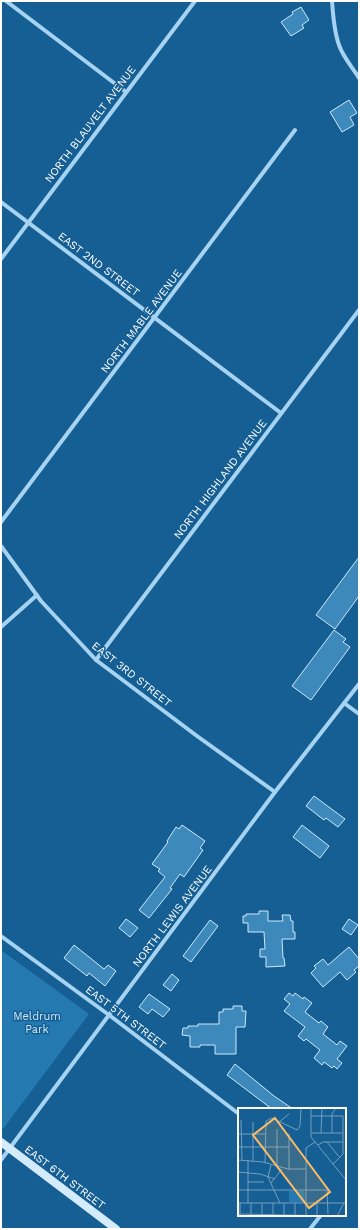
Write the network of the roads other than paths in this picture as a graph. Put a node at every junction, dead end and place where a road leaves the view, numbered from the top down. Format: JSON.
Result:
{"nodes":[{"id":1,"x":6,"y":1,"type":"edge"},
{"id":2,"x":195,"y":1,"type":"edge"},
{"id":3,"x":332,"y":1,"type":"edge"},
{"id":4,"x":359,"y":68,"type":"edge"},
{"id":5,"x":354,"y":70,"type":"junction"},
{"id":6,"x":359,"y":78,"type":"edge"},
{"id":7,"x":126,"y":92,"type":"junction"},
{"id":8,"x":295,"y":130,"type":"dead end"},
{"id":9,"x":1,"y":202,"type":"edge"},
{"id":10,"x":28,"y":222,"type":"junction"},
{"id":11,"x":1,"y":259,"type":"edge"},
{"id":12,"x":359,"y":310,"type":"edge"},
{"id":13,"x":155,"y":318,"type":"junction"},
{"id":14,"x":281,"y":413,"type":"junction"},
{"id":15,"x":1,"y":522,"type":"edge"},
{"id":16,"x":1,"y":546,"type":"edge"},
{"id":17,"x":36,"y":596,"type":"junction"},
{"id":18,"x":1,"y":627,"type":"edge"},
{"id":19,"x":96,"y":660,"type":"junction"},
{"id":20,"x":359,"y":684,"type":"edge"},
{"id":21,"x":344,"y":703,"type":"junction"},
{"id":22,"x":359,"y":714,"type":"edge"},
{"id":23,"x":275,"y":792,"type":"junction"},
{"id":24,"x":1,"y":936,"type":"edge"},
{"id":25,"x":109,"y":1015,"type":"junction"},
{"id":26,"x":238,"y":1113,"type":"edge"},
{"id":27,"x":1,"y":1142,"type":"edge"},
{"id":28,"x":10,"y":1148,"type":"junction"},
{"id":29,"x":1,"y":1160,"type":"edge"},
{"id":30,"x":320,"y":1216,"type":"edge"},
{"id":31,"x":116,"y":1229,"type":"edge"},
{"id":32,"x":310,"y":1229,"type":"edge"}],
"edges":[{"from":1,"to":7,"type":"street"},
{"from":2,"to":7,"type":"street","name":"NORTH BLAUVELT AVENUE"},
{"from":3,"to":5,"type":"street"},
{"from":4,"to":5,"type":"street"},
{"from":5,"to":6,"type":"street"},
{"from":7,"to":10,"type":"street","name":"NORTH BLAUVELT AVENUE"},
{"from":8,"to":13,"type":"street","name":"NORTH MABLE AVENUE"},
{"from":9,"to":10,"type":"street","name":"EAST 2ND STREET"},
{"from":10,"to":11,"type":"street","name":"NORTH BLAUVELT AVENUE"},
{"from":10,"to":13,"type":"street","name":"EAST 2ND STREET"},
{"from":12,"to":14,"type":"street","name":"NORTH HIGHLAND AVENUE"},
{"from":13,"to":14,"type":"street","name":"EAST 2ND STREET"},
{"from":13,"to":15,"type":"street","name":"NORTH MABLE AVENUE"},
{"from":14,"to":19,"type":"street","name":"NORTH HIGHLAND AVENUE"},
{"from":16,"to":17,"type":"street","name":"EAST 3RD STREET"},
{"from":17,"to":18,"type":"street"},
{"from":17,"to":19,"type":"street","name":"EAST 3RD STREET"},
{"from":19,"to":23,"type":"street","name":"EAST 3RD STREET"},
{"from":20,"to":21,"type":"street","name":"NORTH LEWIS AVENUE"},
{"from":21,"to":22,"type":"street"},
{"from":21,"to":23,"type":"street","name":"NORTH LEWIS AVENUE"},
{"from":23,"to":25,"type":"street","name":"NORTH LEWIS AVENUE"},
{"from":24,"to":25,"type":"street","name":"EAST 5TH STREET"},
{"from":25,"to":26,"type":"street","name":"EAST 5TH STREET"},
{"from":25,"to":28,"type":"street","name":"NORTH LEWIS AVENUE"},
{"from":27,"to":28,"type":"main road","name":"EAST 6TH STREET"},
{"from":28,"to":29,"type":"street","name":"NORTH LEWIS AVENUE"},
{"from":28,"to":31,"type":"main road","name":"EAST 6TH STREET"},
{"from":30,"to":32,"type":"street"}]}
